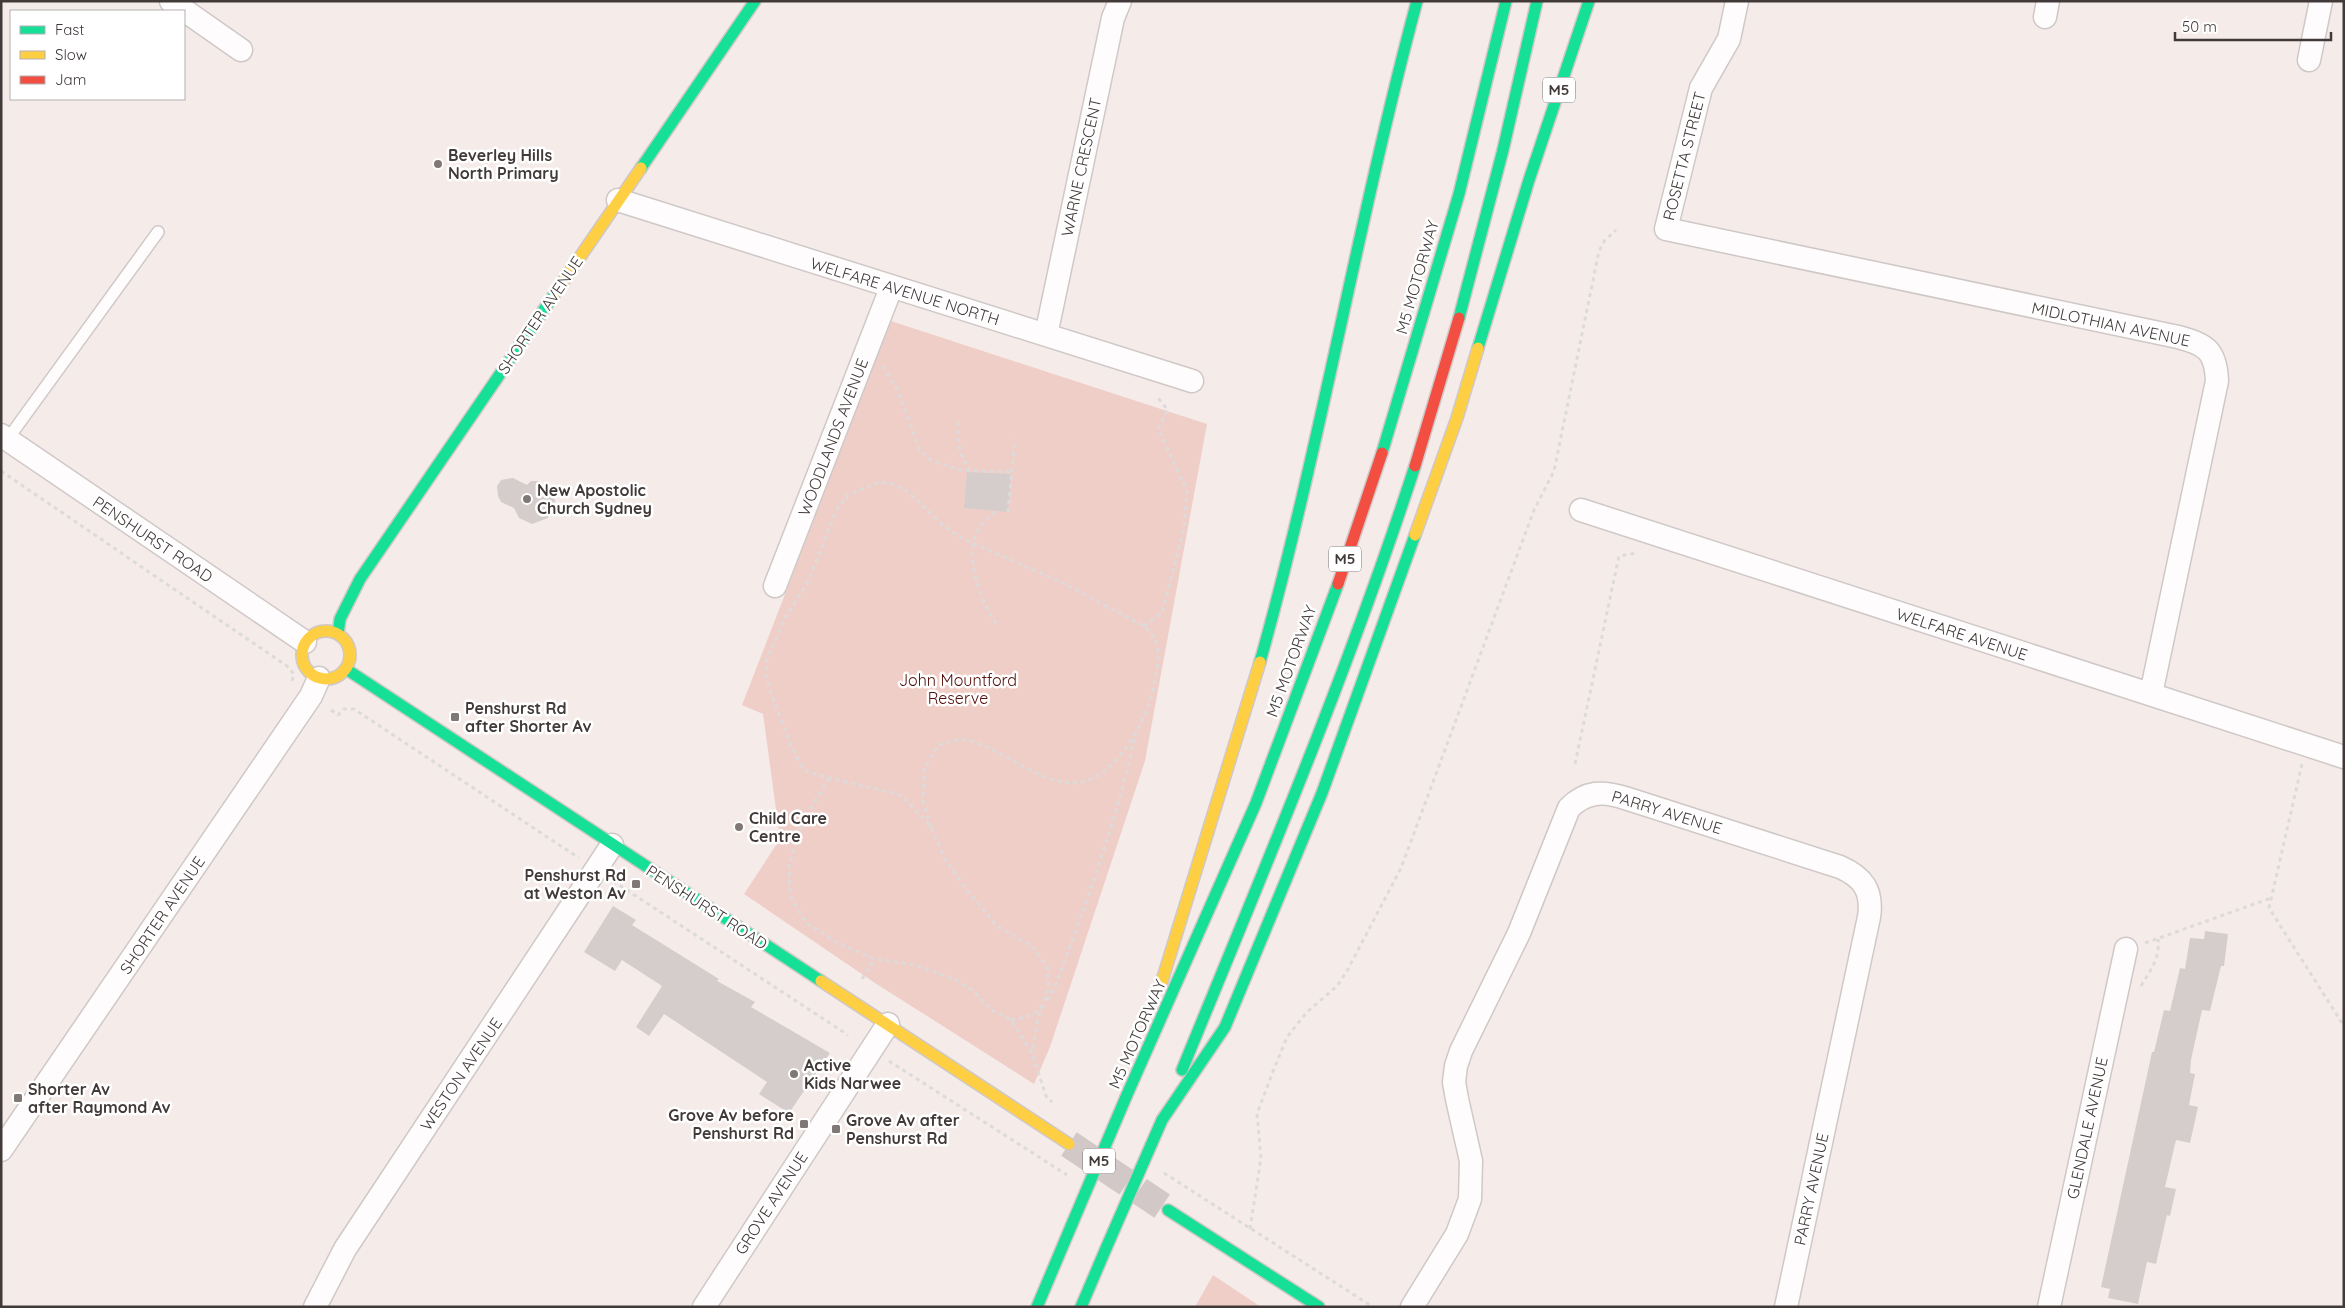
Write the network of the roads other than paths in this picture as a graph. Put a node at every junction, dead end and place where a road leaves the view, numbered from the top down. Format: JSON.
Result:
{"nodes":[{"id":1,"x":171,"y":1,"type":"edge"},
{"id":2,"x":755,"y":1,"type":"edge"},
{"id":3,"x":1120,"y":1,"type":"edge"},
{"id":4,"x":1413,"y":1,"type":"edge"},
{"id":5,"x":1417,"y":1,"type":"edge"},
{"id":6,"x":1506,"y":1,"type":"edge"},
{"id":7,"x":1537,"y":1,"type":"edge"},
{"id":8,"x":1589,"y":1,"type":"edge"},
{"id":9,"x":1738,"y":1,"type":"edge"},
{"id":10,"x":2321,"y":1,"type":"edge"},
{"id":11,"x":184,"y":10,"type":"edge"},
{"id":12,"x":185,"y":11,"type":"edge"},
{"id":13,"x":240,"y":50,"type":"dead end"},
{"id":14,"x":1402,"y":54,"type":"junction"},
{"id":15,"x":2309,"y":60,"type":"dead end"},
{"id":16,"x":618,"y":200,"type":"junction"},
{"id":17,"x":1666,"y":229,"type":"joint"},
{"id":18,"x":158,"y":232,"type":"dead end"},
{"id":19,"x":891,"y":288,"type":"junction"},
{"id":20,"x":1046,"y":335,"type":"junction"},
{"id":21,"x":1192,"y":381,"type":"dead end"},
{"id":22,"x":4,"y":438,"type":"edge"},
{"id":23,"x":1580,"y":510,"type":"dead end"},
{"id":24,"x":775,"y":586,"type":"dead end"},
{"id":25,"x":338,"y":634,"type":"junction"},
{"id":26,"x":305,"y":642,"type":"junction"},
{"id":27,"x":346,"y":669,"type":"junction"},
{"id":28,"x":319,"y":678,"type":"junction"},
{"id":29,"x":2151,"y":694,"type":"junction"},
{"id":30,"x":2344,"y":757,"type":"edge"},
{"id":31,"x":612,"y":845,"type":"junction"},
{"id":32,"x":2126,"y":949,"type":"road end"},
{"id":33,"x":888,"y":1024,"type":"junction"},
{"id":34,"x":1126,"y":1097,"type":"junction"},
{"id":35,"x":1162,"y":1120,"type":"junction"},
{"id":36,"x":1070,"y":1144,"type":"tunnel mouth"},
{"id":37,"x":1,"y":1150,"type":"edge"},
{"id":38,"x":1168,"y":1210,"type":"tunnel mouth"},
{"id":39,"x":315,"y":1307,"type":"edge"},
{"id":40,"x":704,"y":1307,"type":"edge"},
{"id":41,"x":1037,"y":1307,"type":"edge"},
{"id":42,"x":1081,"y":1307,"type":"edge"},
{"id":43,"x":1319,"y":1307,"type":"edge"},
{"id":44,"x":1412,"y":1307,"type":"edge"},
{"id":45,"x":1786,"y":1307,"type":"edge"},
{"id":46,"x":2049,"y":1307,"type":"edge"}],
"edges":[{"from":1,"to":11,"type":"street"},
{"from":2,"to":16,"type":"main road","name":"SHORTER AVENUE"},
{"from":3,"to":20,"type":"street","name":"WARNE CRESCENT"},
{"from":4,"to":14,"type":"main road"},
{"from":5,"to":14,"type":"main road"},
{"from":6,"to":34,"type":"main road","name":"M5 MOTORWAY","number":"M5"},
{"from":7,"to":35,"type":"main road","number":"M5"},
{"from":8,"to":35,"type":"main road","number":"M5"},
{"from":9,"to":17,"type":"street","name":"ROSETTA STREET"},
{"from":10,"to":15,"type":"street"},
{"from":12,"to":13,"type":"street"},
{"from":14,"to":34,"type":"main road"},
{"from":16,"to":19,"type":"street","name":"WELFARE AVENUE NORTH"},
{"from":16,"to":25,"type":"main road","name":"SHORTER AVENUE"},
{"from":17,"to":29,"type":"street","name":"MIDLOTHIAN AVENUE"},
{"from":18,"to":22,"type":"lane"},
{"from":19,"to":20,"type":"street","name":"WELFARE AVENUE NORTH"},
{"from":19,"to":24,"type":"street","name":"WOODLANDS AVENUE"},
{"from":20,"to":21,"type":"street","name":"WELFARE AVENUE NORTH"},
{"from":22,"to":26,"type":"street","name":"PENSHURST ROAD"},
{"from":23,"to":29,"type":"street","name":"WELFARE AVENUE"},
{"from":25,"to":26,"type":"main road"},
{"from":25,"to":27,"type":"main road"},
{"from":26,"to":28,"type":"main road"},
{"from":27,"to":28,"type":"main road"},
{"from":27,"to":31,"type":"main road","name":"PENSHURST ROAD"},
{"from":28,"to":37,"type":"street","name":"SHORTER AVENUE"},
{"from":29,"to":30,"type":"street","name":"WELFARE AVENUE"},
{"from":31,"to":33,"type":"main road","name":"PENSHURST ROAD"},
{"from":31,"to":39,"type":"street","name":"WESTON AVENUE"},
{"from":32,"to":46,"type":"street","name":"GLENDALE AVENUE"},
{"from":33,"to":36,"type":"main road","name":"PENSHURST ROAD"},
{"from":33,"to":40,"type":"street","name":"GROVE AVENUE"},
{"from":34,"to":41,"type":"main road","name":"M5 MOTORWAY","number":"M5","bridge":true},
{"from":35,"to":42,"type":"main road","number":"M5","bridge":true},
{"from":38,"to":43,"type":"main road"},
{"from":44,"to":45,"type":"street","name":"PARRY AVENUE"}]}
